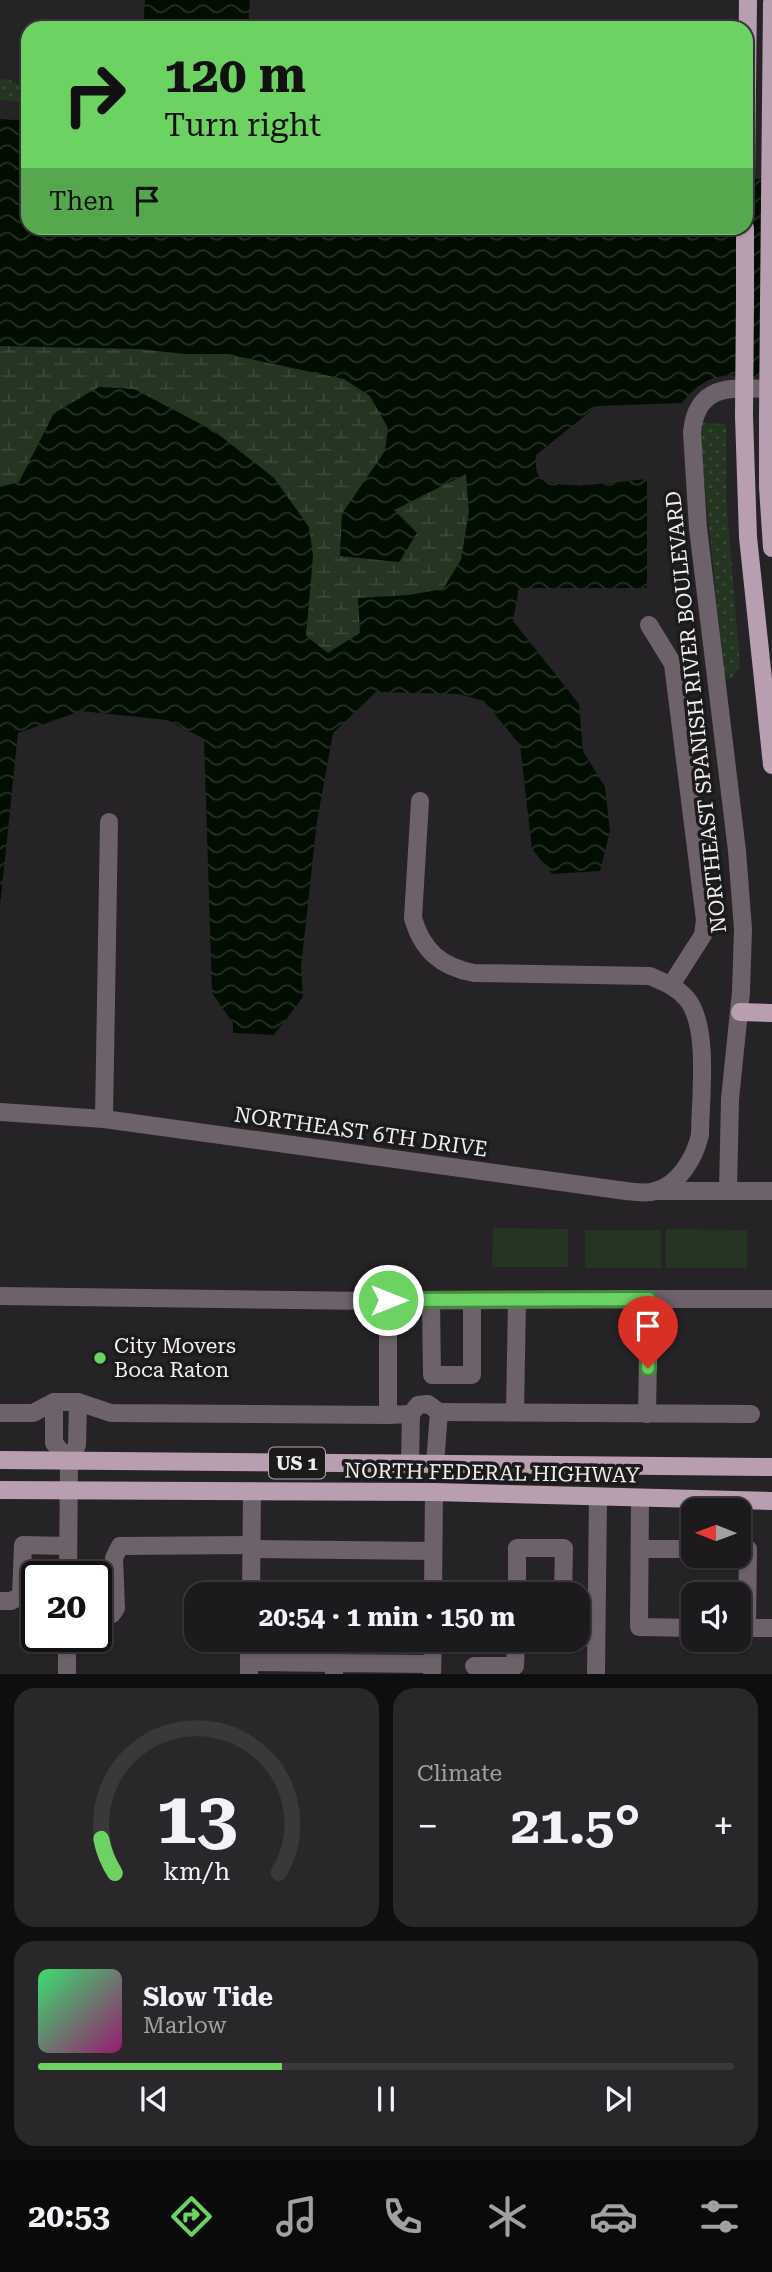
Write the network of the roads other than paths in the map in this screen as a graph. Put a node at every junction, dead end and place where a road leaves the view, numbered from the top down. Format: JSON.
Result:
{"nodes":[{"id":1,"x":748,"y":0,"type":"edge"},
{"id":2,"x":772,"y":3,"type":"edge"},
{"id":3,"x":748,"y":21,"type":"edge"},
{"id":4,"x":771,"y":98,"type":"edge"},
{"id":5,"x":745,"y":235,"type":"edge"},
{"id":6,"x":772,"y":389,"type":"edge"},
{"id":7,"x":772,"y":548,"type":"edge"},
{"id":8,"x":649,"y":625,"type":"dead end"},
{"id":9,"x":772,"y":765,"type":"edge"},
{"id":10,"x":420,"y":801,"type":"dead end"},
{"id":11,"x":109,"y":822,"type":"dead end"},
{"id":12,"x":671,"y":985,"type":"junction"},
{"id":13,"x":740,"y":1012,"type":"junction"},
{"id":14,"x":772,"y":1013,"type":"edge"},
{"id":15,"x":0,"y":1112,"type":"edge"},
{"id":16,"x":104,"y":1119,"type":"junction"},
{"id":17,"x":656,"y":1191,"type":"junction"},
{"id":18,"x":729,"y":1191,"type":"junction"},
{"id":19,"x":772,"y":1191,"type":"edge"},
{"id":20,"x":0,"y":1296,"type":"edge"},
{"id":21,"x":772,"y":1298,"type":"edge"},
{"id":22,"x":649,"y":1299,"type":"junction"},
{"id":23,"x":388,"y":1300,"type":"junction"},
{"id":24,"x":517,"y":1300,"type":"junction"},
{"id":25,"x":431,"y":1301,"type":"junction"},
{"id":26,"x":472,"y":1301,"type":"junction"},
{"id":27,"x":54,"y":1402,"type":"junction"},
{"id":28,"x":78,"y":1402,"type":"junction"},
{"id":29,"x":439,"y":1412,"type":"junction"},
{"id":30,"x":515,"y":1412,"type":"junction"},
{"id":31,"x":0,"y":1413,"type":"edge"},
{"id":32,"x":647,"y":1413,"type":"junction"},
{"id":33,"x":411,"y":1414,"type":"junction"},
{"id":34,"x":388,"y":1415,"type":"junction"},
{"id":35,"x":751,"y":1415,"type":"dead end"},
{"id":36,"x":0,"y":1460,"type":"edge"},
{"id":37,"x":69,"y":1461,"type":"junction"},
{"id":38,"x":410,"y":1464,"type":"junction"},
{"id":39,"x":435,"y":1464,"type":"junction"},
{"id":40,"x":486,"y":1464,"type":"junction"},
{"id":41,"x":772,"y":1467,"type":"edge"},
{"id":42,"x":0,"y":1490,"type":"edge"},
{"id":43,"x":69,"y":1490,"type":"junction"},
{"id":44,"x":252,"y":1491,"type":"junction"},
{"id":45,"x":382,"y":1492,"type":"junction"},
{"id":46,"x":433,"y":1492,"type":"junction"},
{"id":47,"x":598,"y":1497,"type":"junction"},
{"id":48,"x":640,"y":1499,"type":"junction"},
{"id":49,"x":772,"y":1501,"type":"edge"},
{"id":50,"x":68,"y":1546,"type":"junction"},
{"id":51,"x":252,"y":1547,"type":"junction"},
{"id":52,"x":640,"y":1549,"type":"junction"},
{"id":53,"x":681,"y":1549,"type":"edge"},
{"id":54,"x":433,"y":1551,"type":"junction"},
{"id":55,"x":68,"y":1561,"type":"edge"},
{"id":56,"x":251,"y":1582,"type":"edge"},
{"id":57,"x":433,"y":1582,"type":"edge"},
{"id":58,"x":517,"y":1582,"type":"edge"},
{"id":59,"x":563,"y":1582,"type":"edge"},
{"id":60,"x":590,"y":1595,"type":"edge"},
{"id":61,"x":597,"y":1595,"type":"junction"},
{"id":62,"x":0,"y":1601,"type":"edge"},
{"id":63,"x":112,"y":1614,"type":"edge"},
{"id":64,"x":681,"y":1628,"type":"edge"},
{"id":65,"x":772,"y":1628,"type":"edge"},
{"id":66,"x":751,"y":1629,"type":"edge"},
{"id":67,"x":590,"y":1637,"type":"edge"},
{"id":68,"x":596,"y":1637,"type":"junction"},
{"id":69,"x":67,"y":1652,"type":"edge"},
{"id":70,"x":516,"y":1652,"type":"edge"},
{"id":71,"x":474,"y":1666,"type":"dead end"},
{"id":72,"x":249,"y":1668,"type":"edge"},
{"id":73,"x":334,"y":1668,"type":"edge"},
{"id":74,"x":432,"y":1669,"type":"edge"},
{"id":75,"x":67,"y":1674,"type":"edge"},
{"id":76,"x":596,"y":1674,"type":"edge"}],
"edges":[{"from":1,"to":3,"type":"main road"},
{"from":2,"to":4,"type":"main road"},
{"from":4,"to":7,"type":"main road","bridge":true},
{"from":5,"to":9,"type":"main road","bridge":true},
{"from":6,"to":13,"type":"street","name":"NORTHEAST SPANISH RIVER BOULEVARD"},
{"from":8,"to":12,"type":"street"},
{"from":10,"to":12,"type":"street"},
{"from":11,"to":16,"type":"street"},
{"from":12,"to":17,"type":"street"},
{"from":13,"to":14,"type":"main road"},
{"from":13,"to":18,"type":"street","name":"NORTHEAST SPANISH RIVER BOULEVARD"},
{"from":15,"to":16,"type":"street","name":"NORTHEAST 6TH DRIVE"},
{"from":16,"to":17,"type":"street","name":"NORTHEAST 6TH DRIVE"},
{"from":17,"to":18,"type":"street","name":"NORTHEAST 6TH DRIVE"},
{"from":18,"to":19,"type":"street","name":"NORTHEAST 6TH DRIVE"},
{"from":20,"to":23,"type":"street"},
{"from":21,"to":22,"type":"street"},
{"from":22,"to":24,"type":"street"},
{"from":22,"to":32,"type":"street"},
{"from":23,"to":25,"type":"street"},
{"from":23,"to":34,"type":"street"},
{"from":24,"to":26,"type":"street"},
{"from":24,"to":30,"type":"street"},
{"from":25,"to":26,"type":"street"},
{"from":25,"to":26,"type":"street"},
{"from":27,"to":28,"type":"street"},
{"from":27,"to":31,"type":"street"},
{"from":27,"to":37,"type":"street"},
{"from":28,"to":34,"type":"street"},
{"from":28,"to":37,"type":"street"},
{"from":29,"to":30,"type":"street"},
{"from":29,"to":33,"type":"street"},
{"from":29,"to":39,"type":"street"},
{"from":30,"to":32,"type":"street"},
{"from":32,"to":35,"type":"street"},
{"from":33,"to":34,"type":"street"},
{"from":33,"to":38,"type":"street"},
{"from":36,"to":37,"type":"main road","name":"NORTH FEDERAL HIGHWAY","number":"US 1"},
{"from":37,"to":38,"type":"main road","name":"NORTH FEDERAL HIGHWAY","number":"US 1"},
{"from":37,"to":43,"type":"street"},
{"from":38,"to":39,"type":"main road","name":"NORTH FEDERAL HIGHWAY","number":"US 1"},
{"from":39,"to":40,"type":"main road","name":"NORTH FEDERAL HIGHWAY","number":"US 1"},
{"from":39,"to":45,"type":"main road"},
{"from":40,"to":41,"type":"main road","name":"NORTH FEDERAL HIGHWAY","number":"US 1"},
{"from":40,"to":46,"type":"main road"},
{"from":42,"to":43,"type":"main road","name":"NORTH FEDERAL HIGHWAY","number":"US 1"},
{"from":43,"to":44,"type":"main road","name":"NORTH FEDERAL HIGHWAY","number":"US 1"},
{"from":43,"to":50,"type":"street"},
{"from":44,"to":45,"type":"main road","name":"NORTH FEDERAL HIGHWAY","number":"US 1"},
{"from":44,"to":51,"type":"street"},
{"from":45,"to":46,"type":"main road","name":"NORTH FEDERAL HIGHWAY","number":"US 1"},
{"from":46,"to":47,"type":"main road","name":"NORTH FEDERAL HIGHWAY","number":"US 1"},
{"from":46,"to":54,"type":"street"},
{"from":47,"to":48,"type":"main road","name":"NORTH FEDERAL HIGHWAY","number":"US 1"},
{"from":47,"to":61,"type":"street"},
{"from":48,"to":49,"type":"main road","name":"NORTH FEDERAL HIGHWAY","number":"US 1"},
{"from":48,"to":52,"type":"street"},
{"from":50,"to":55,"type":"street"},
{"from":50,"to":62,"type":"street"},
{"from":51,"to":54,"type":"street"},
{"from":51,"to":56,"type":"street"},
{"from":51,"to":63,"type":"street"},
{"from":52,"to":53,"type":"street"},
{"from":52,"to":64,"type":"street"},
{"from":54,"to":57,"type":"street"},
{"from":58,"to":59,"type":"street"},
{"from":60,"to":61,"type":"street"},
{"from":61,"to":68,"type":"street"},
{"from":65,"to":66,"type":"street"},
{"from":67,"to":68,"type":"street"},
{"from":68,"to":76,"type":"street"},
{"from":69,"to":75,"type":"street"},
{"from":70,"to":71,"type":"street"},
{"from":72,"to":73,"type":"street"},
{"from":73,"to":74,"type":"street"}]}
